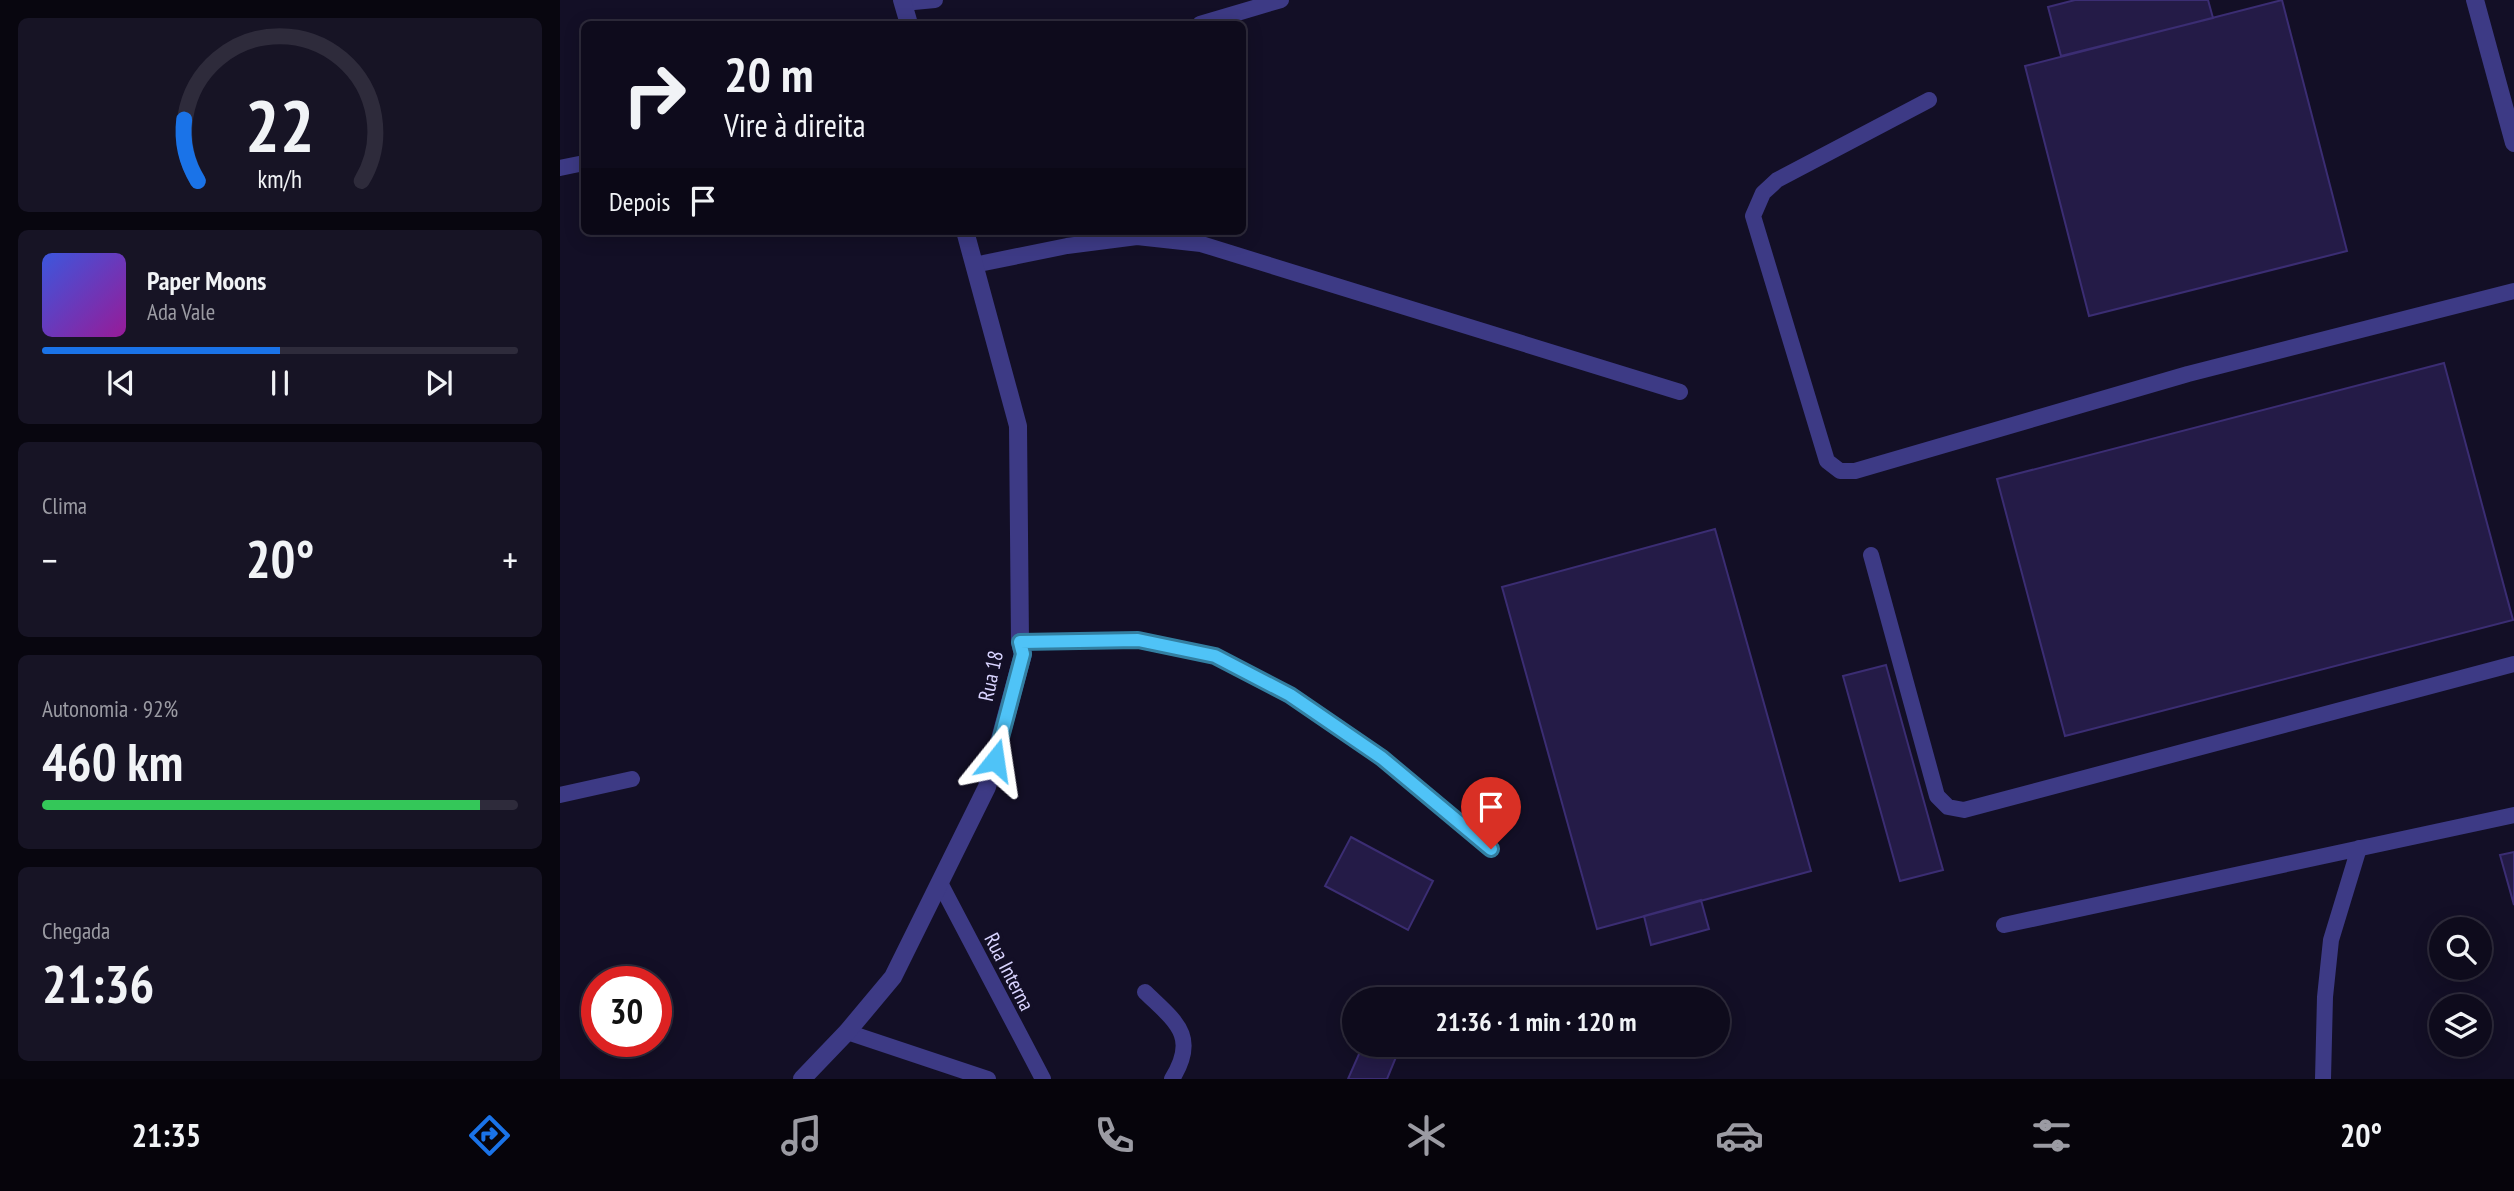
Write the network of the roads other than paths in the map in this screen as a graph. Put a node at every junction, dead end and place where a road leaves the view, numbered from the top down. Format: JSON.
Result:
{"nodes":[{"id":1,"x":935,"y":0,"type":"edge"},
{"id":2,"x":1281,"y":0,"type":"edge"},
{"id":3,"x":2475,"y":0,"type":"edge"},
{"id":4,"x":902,"y":1,"type":"edge"},
{"id":5,"x":908,"y":21,"type":"edge"},
{"id":6,"x":1210,"y":21,"type":"edge"},
{"id":7,"x":1929,"y":100,"type":"dead end"},
{"id":8,"x":2514,"y":144,"type":"edge"},
{"id":9,"x":581,"y":164,"type":"edge"},
{"id":10,"x":560,"y":169,"type":"edge"},
{"id":11,"x":966,"y":235,"type":"edge"},
{"id":12,"x":974,"y":265,"type":"junction"},
{"id":13,"x":2514,"y":291,"type":"edge"},
{"id":14,"x":1680,"y":392,"type":"dead end"},
{"id":15,"x":1871,"y":555,"type":"dead end"},
{"id":16,"x":1020,"y":642,"type":"junction"},
{"id":17,"x":2514,"y":664,"type":"edge"},
{"id":18,"x":632,"y":779,"type":"dead end"},
{"id":19,"x":560,"y":795,"type":"edge"},
{"id":20,"x":2514,"y":815,"type":"edge"},
{"id":21,"x":2359,"y":848,"type":"junction"},
{"id":22,"x":1491,"y":849,"type":"dead end"},
{"id":23,"x":940,"y":883,"type":"junction"},
{"id":24,"x":2004,"y":925,"type":"dead end"},
{"id":25,"x":1145,"y":992,"type":"dead end"},
{"id":26,"x":847,"y":1032,"type":"junction"},
{"id":27,"x":802,"y":1079,"type":"edge"},
{"id":28,"x":988,"y":1079,"type":"edge"},
{"id":29,"x":1043,"y":1079,"type":"edge"},
{"id":30,"x":1172,"y":1079,"type":"edge"},
{"id":31,"x":2323,"y":1079,"type":"edge"}],
"edges":[{"from":1,"to":4,"type":"lane"},
{"from":2,"to":6,"type":"lane"},
{"from":3,"to":8,"type":"street"},
{"from":4,"to":5,"type":"street"},
{"from":7,"to":13,"type":"lane"},
{"from":9,"to":10,"type":"lane"},
{"from":11,"to":12,"type":"street","name":"Rua 18"},
{"from":12,"to":14,"type":"lane"},
{"from":12,"to":16,"type":"street","name":"Rua 18"},
{"from":15,"to":17,"type":"lane"},
{"from":16,"to":22,"type":"lane"},
{"from":16,"to":23,"type":"street","name":"Rua 18"},
{"from":18,"to":19,"type":"lane"},
{"from":20,"to":21,"type":"lane"},
{"from":21,"to":24,"type":"lane"},
{"from":21,"to":31,"type":"lane"},
{"from":23,"to":26,"type":"street","name":"Rua 18"},
{"from":23,"to":29,"type":"lane","name":"Rua Interna"},
{"from":25,"to":30,"type":"lane"},
{"from":26,"to":27,"type":"street","name":"Rua 18"},
{"from":26,"to":28,"type":"lane"}]}
